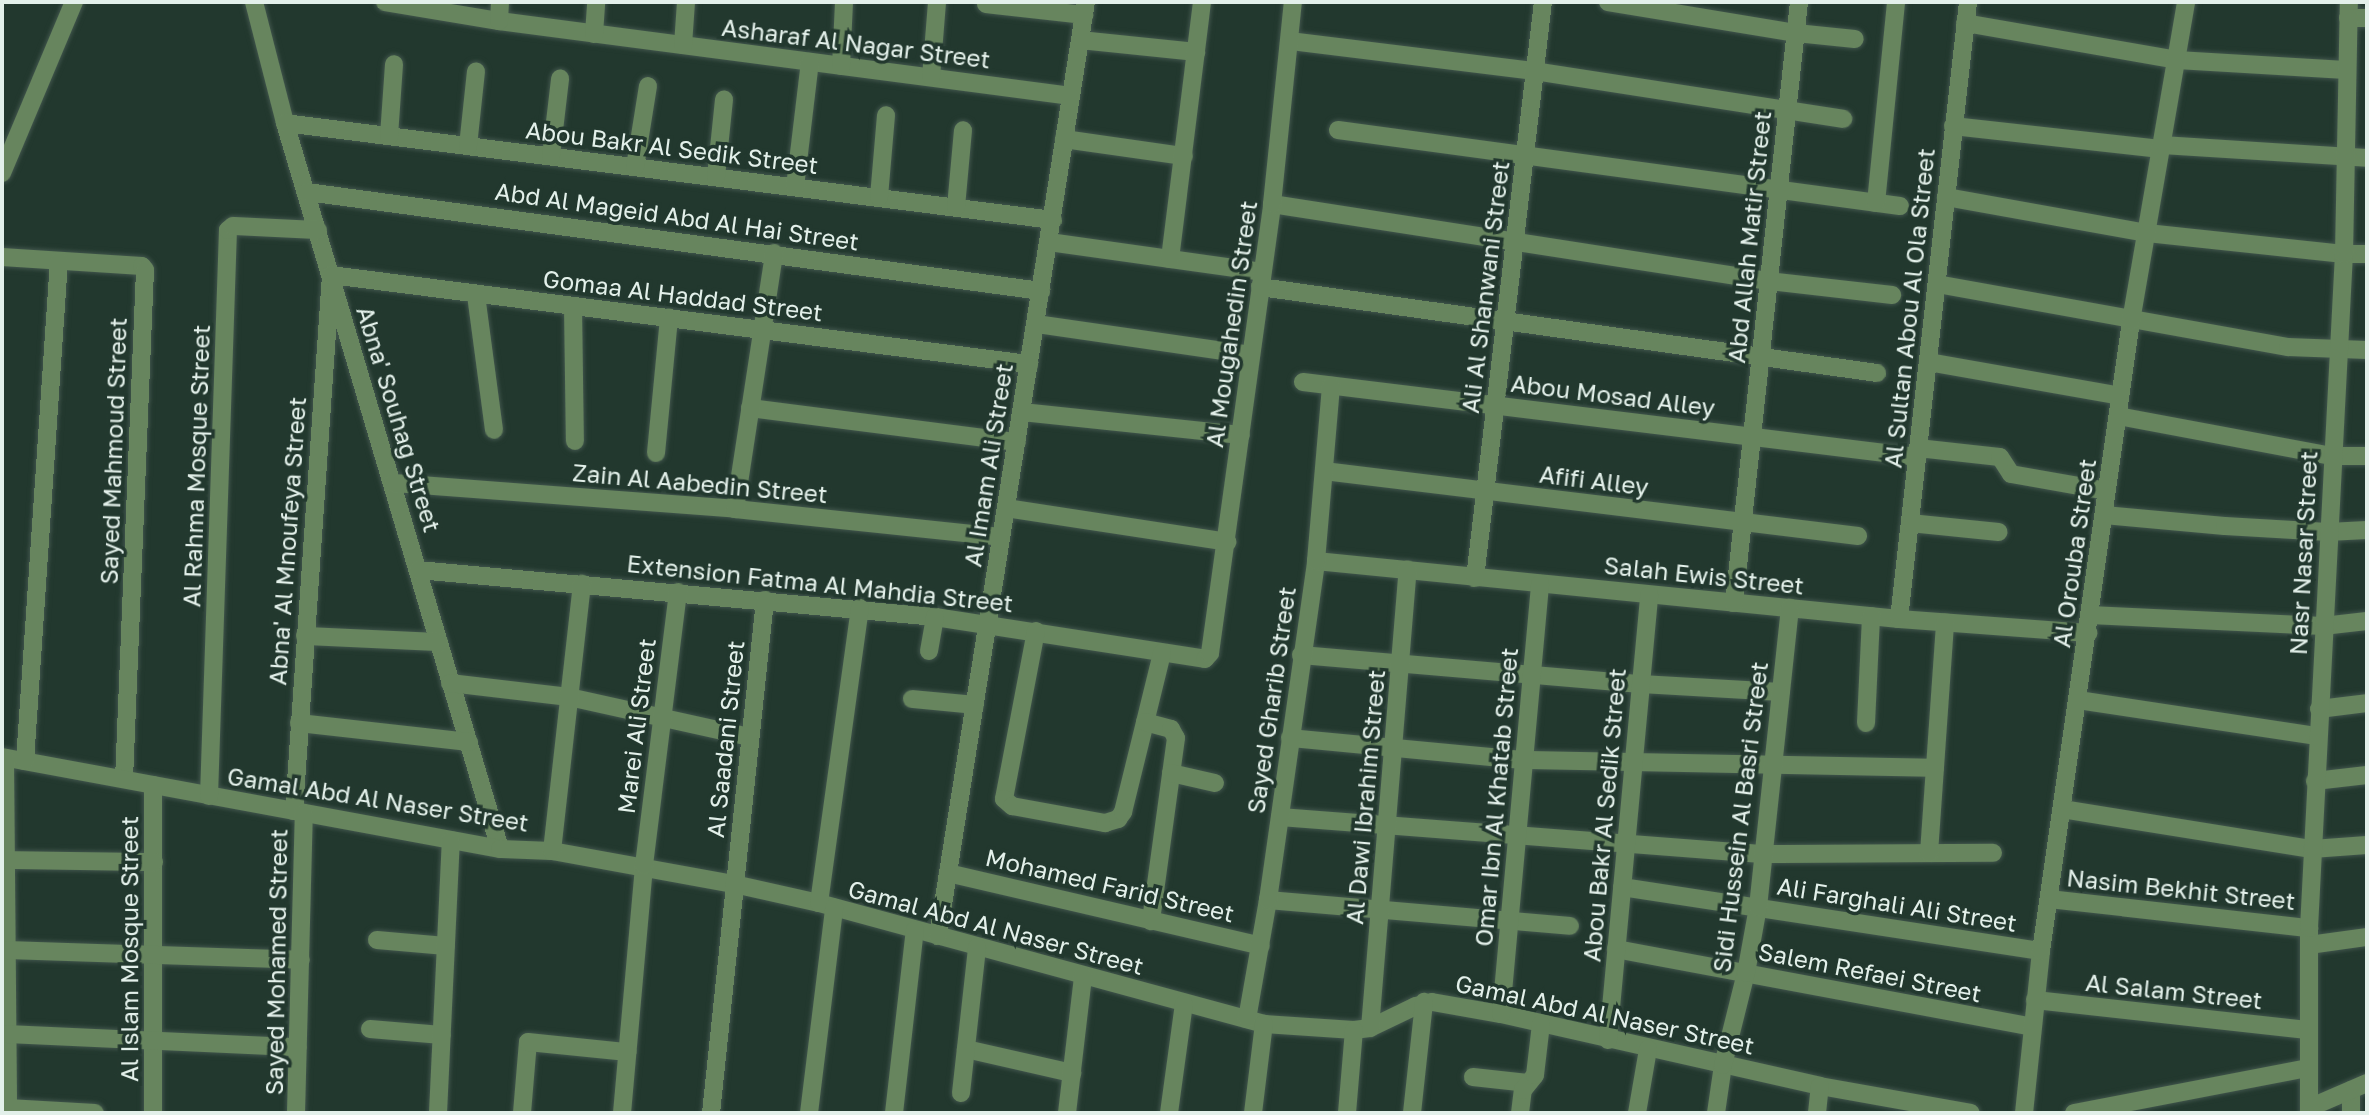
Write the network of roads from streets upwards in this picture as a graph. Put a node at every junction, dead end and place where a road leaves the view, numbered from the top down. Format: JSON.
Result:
{"nodes":[{"id":1,"x":74,"y":2,"type":"edge"},
{"id":2,"x":254,"y":2,"type":"edge"},
{"id":3,"x":385,"y":2,"type":"edge"},
{"id":4,"x":500,"y":2,"type":"edge"},
{"id":5,"x":596,"y":2,"type":"edge"},
{"id":6,"x":686,"y":2,"type":"edge"},
{"id":7,"x":844,"y":2,"type":"edge"},
{"id":8,"x":937,"y":2,"type":"edge"},
{"id":9,"x":1202,"y":2,"type":"edge"},
{"id":10,"x":1293,"y":2,"type":"edge"},
{"id":11,"x":1543,"y":2,"type":"edge"},
{"id":12,"x":1608,"y":2,"type":"edge"},
{"id":13,"x":1799,"y":2,"type":"edge"},
{"id":14,"x":1896,"y":2,"type":"edge"},
{"id":15,"x":1968,"y":2,"type":"edge"},
{"id":16,"x":2186,"y":2,"type":"edge"},
{"id":17,"x":986,"y":4,"type":"dead end"},
{"id":18,"x":1085,"y":8,"type":"edge"},
{"id":19,"x":2348,"y":10,"type":"edge"},
{"id":20,"x":2367,"y":18,"type":"edge"},
{"id":21,"x":499,"y":21,"type":"junction"},
{"id":22,"x":1965,"y":23,"type":"junction"},
{"id":23,"x":1796,"y":33,"type":"junction"},
{"id":24,"x":594,"y":34,"type":"junction"},
{"id":25,"x":1856,"y":39,"type":"dead end"},
{"id":26,"x":1080,"y":40,"type":"junction"},
{"id":27,"x":1290,"y":41,"type":"junction"},
{"id":28,"x":683,"y":45,"type":"junction"},
{"id":29,"x":1196,"y":52,"type":"junction"},
{"id":30,"x":2177,"y":60,"type":"junction"},
{"id":31,"x":810,"y":62,"type":"junction"},
{"id":32,"x":394,"y":64,"type":"dead end"},
{"id":33,"x":841,"y":66,"type":"junction"},
{"id":34,"x":2346,"y":70,"type":"junction"},
{"id":35,"x":477,"y":71,"type":"dead end"},
{"id":36,"x":1534,"y":71,"type":"junction"},
{"id":37,"x":931,"y":77,"type":"junction"},
{"id":38,"x":559,"y":79,"type":"dead end"},
{"id":39,"x":648,"y":86,"type":"dead end"},
{"id":40,"x":1071,"y":96,"type":"junction"},
{"id":41,"x":724,"y":99,"type":"dead end"},
{"id":42,"x":1787,"y":111,"type":"junction"},
{"id":43,"x":886,"y":115,"type":"dead end"},
{"id":44,"x":1843,"y":119,"type":"dead end"},
{"id":45,"x":285,"y":123,"type":"junction"},
{"id":46,"x":1953,"y":126,"type":"junction"},
{"id":47,"x":963,"y":130,"type":"dead end"},
{"id":48,"x":1338,"y":130,"type":"dead end"},
{"id":49,"x":389,"y":136,"type":"junction"},
{"id":50,"x":1064,"y":139,"type":"junction"},
{"id":51,"x":468,"y":146,"type":"junction"},
{"id":52,"x":2161,"y":147,"type":"junction"},
{"id":53,"x":1525,"y":154,"type":"junction"},
{"id":54,"x":551,"y":156,"type":"junction"},
{"id":55,"x":1184,"y":156,"type":"junction"},
{"id":56,"x":2345,"y":158,"type":"junction"},
{"id":57,"x":2367,"y":158,"type":"edge"},
{"id":58,"x":635,"y":167,"type":"junction"},
{"id":59,"x":2,"y":173,"type":"edge"},
{"id":60,"x":716,"y":177,"type":"junction"},
{"id":61,"x":795,"y":187,"type":"junction"},
{"id":62,"x":1778,"y":191,"type":"junction"},
{"id":63,"x":307,"y":192,"type":"junction"},
{"id":64,"x":878,"y":198,"type":"junction"},
{"id":65,"x":1946,"y":198,"type":"junction"},
{"id":66,"x":1876,"y":203,"type":"junction"},
{"id":67,"x":1272,"y":204,"type":"junction"},
{"id":68,"x":1900,"y":206,"type":"dead end"},
{"id":69,"x":956,"y":208,"type":"junction"},
{"id":70,"x":1053,"y":220,"type":"junction"},
{"id":71,"x":318,"y":230,"type":"junction"},
{"id":72,"x":2147,"y":233,"type":"junction"},
{"id":73,"x":1049,"y":242,"type":"junction"},
{"id":74,"x":1515,"y":242,"type":"junction"},
{"id":75,"x":774,"y":253,"type":"junction"},
{"id":76,"x":2344,"y":254,"type":"junction"},
{"id":77,"x":2367,"y":254,"type":"edge"},
{"id":78,"x":2,"y":257,"type":"edge"},
{"id":79,"x":1170,"y":259,"type":"junction"},
{"id":80,"x":59,"y":261,"type":"junction"},
{"id":81,"x":331,"y":275,"type":"junction"},
{"id":82,"x":1261,"y":279,"type":"junction"},
{"id":83,"x":1769,"y":281,"type":"junction"},
{"id":84,"x":1937,"y":284,"type":"junction"},
{"id":85,"x":1041,"y":291,"type":"junction"},
{"id":86,"x":477,"y":295,"type":"junction"},
{"id":87,"x":1892,"y":295,"type":"dead end"},
{"id":88,"x":573,"y":306,"type":"junction"},
{"id":89,"x":669,"y":318,"type":"junction"},
{"id":90,"x":2131,"y":321,"type":"junction"},
{"id":91,"x":1506,"y":323,"type":"junction"},
{"id":92,"x":1036,"y":324,"type":"junction"},
{"id":93,"x":762,"y":330,"type":"junction"},
{"id":94,"x":2367,"y":350,"type":"edge"},
{"id":95,"x":2339,"y":351,"type":"junction"},
{"id":96,"x":1251,"y":355,"type":"junction"},
{"id":97,"x":1760,"y":355,"type":"junction"},
{"id":98,"x":1928,"y":362,"type":"junction"},
{"id":99,"x":1029,"y":364,"type":"junction"},
{"id":100,"x":1877,"y":373,"type":"dead end"},
{"id":101,"x":1303,"y":382,"type":"dead end"},
{"id":102,"x":1331,"y":386,"type":"junction"},
{"id":103,"x":2120,"y":396,"type":"junction"},
{"id":104,"x":1496,"y":405,"type":"junction"},
{"id":105,"x":750,"y":408,"type":"junction"},
{"id":106,"x":1022,"y":412,"type":"junction"},
{"id":107,"x":2118,"y":416,"type":"junction"},
{"id":108,"x":494,"y":430,"type":"dead end"},
{"id":109,"x":1241,"y":435,"type":"junction"},
{"id":110,"x":1752,"y":437,"type":"junction"},
{"id":111,"x":575,"y":441,"type":"dead end"},
{"id":112,"x":1017,"y":442,"type":"junction"},
{"id":113,"x":1918,"y":452,"type":"junction"},
{"id":114,"x":656,"y":453,"type":"dead end"},
{"id":115,"x":2332,"y":456,"type":"junction"},
{"id":116,"x":2367,"y":456,"type":"edge"},
{"id":117,"x":1324,"y":471,"type":"junction"},
{"id":118,"x":393,"y":483,"type":"junction"},
{"id":119,"x":1486,"y":491,"type":"junction"},
{"id":120,"x":2107,"y":491,"type":"junction"},
{"id":121,"x":1006,"y":508,"type":"junction"},
{"id":122,"x":735,"y":509,"type":"junction"},
{"id":123,"x":2104,"y":515,"type":"junction"},
{"id":124,"x":1910,"y":523,"type":"junction"},
{"id":125,"x":1742,"y":524,"type":"junction"},
{"id":126,"x":2367,"y":530,"type":"edge"},
{"id":127,"x":1999,"y":532,"type":"dead end"},
{"id":128,"x":2328,"y":532,"type":"junction"},
{"id":129,"x":1858,"y":536,"type":"dead end"},
{"id":130,"x":1001,"y":537,"type":"junction"},
{"id":131,"x":1227,"y":542,"type":"junction"},
{"id":132,"x":1316,"y":561,"type":"junction"},
{"id":133,"x":418,"y":570,"type":"junction"},
{"id":134,"x":1408,"y":570,"type":"junction"},
{"id":135,"x":1475,"y":578,"type":"junction"},
{"id":136,"x":582,"y":584,"type":"junction"},
{"id":137,"x":1540,"y":584,"type":"junction"},
{"id":138,"x":678,"y":592,"type":"junction"},
{"id":139,"x":1649,"y":595,"type":"junction"},
{"id":140,"x":765,"y":600,"type":"junction"},
{"id":141,"x":1734,"y":603,"type":"junction"},
{"id":142,"x":860,"y":608,"type":"junction"},
{"id":143,"x":1790,"y":608,"type":"junction"},
{"id":144,"x":934,"y":617,"type":"junction"},
{"id":145,"x":1871,"y":617,"type":"junction"},
{"id":146,"x":1899,"y":619,"type":"junction"},
{"id":147,"x":2367,"y":621,"type":"edge"},
{"id":148,"x":988,"y":623,"type":"junction"},
{"id":149,"x":1945,"y":623,"type":"junction"},
{"id":150,"x":2089,"y":624,"type":"junction"},
{"id":151,"x":2323,"y":626,"type":"junction"},
{"id":152,"x":1036,"y":631,"type":"junction"},
{"id":153,"x":305,"y":636,"type":"junction"},
{"id":154,"x":439,"y":642,"type":"junction"},
{"id":155,"x":929,"y":651,"type":"dead end"},
{"id":156,"x":1162,"y":653,"type":"junction"},
{"id":157,"x":1210,"y":653,"type":"joint"},
{"id":158,"x":1301,"y":655,"type":"junction"},
{"id":159,"x":1400,"y":665,"type":"junction"},
{"id":160,"x":1532,"y":676,"type":"junction"},
{"id":161,"x":450,"y":683,"type":"junction"},
{"id":162,"x":1641,"y":684,"type":"junction"},
{"id":163,"x":1781,"y":692,"type":"junction"},
{"id":164,"x":569,"y":697,"type":"junction"},
{"id":165,"x":912,"y":699,"type":"dead end"},
{"id":166,"x":2078,"y":700,"type":"junction"},
{"id":167,"x":2367,"y":702,"type":"edge"},
{"id":168,"x":975,"y":705,"type":"junction"},
{"id":169,"x":2319,"y":709,"type":"junction"},
{"id":170,"x":661,"y":715,"type":"junction"},
{"id":171,"x":1145,"y":722,"type":"junction"},
{"id":172,"x":299,"y":723,"type":"junction"},
{"id":173,"x":1866,"y":723,"type":"dead end"},
{"id":174,"x":2317,"y":736,"type":"junction"},
{"id":175,"x":750,"y":737,"type":"junction"},
{"id":176,"x":1290,"y":738,"type":"junction"},
{"id":177,"x":469,"y":742,"type":"junction"},
{"id":178,"x":1393,"y":748,"type":"junction"},
{"id":179,"x":3,"y":757,"type":"edge"},
{"id":180,"x":1524,"y":760,"type":"junction"},
{"id":181,"x":25,"y":761,"type":"junction"},
{"id":182,"x":1634,"y":762,"type":"junction"},
{"id":183,"x":1772,"y":765,"type":"junction"},
{"id":184,"x":1934,"y":768,"type":"junction"},
{"id":185,"x":1171,"y":773,"type":"junction"},
{"id":186,"x":2367,"y":775,"type":"edge"},
{"id":187,"x":124,"y":779,"type":"junction"},
{"id":188,"x":2315,"y":782,"type":"junction"},
{"id":189,"x":1215,"y":783,"type":"dead end"},
{"id":190,"x":153,"y":785,"type":"junction"},
{"id":191,"x":209,"y":796,"type":"junction"},
{"id":192,"x":2062,"y":809,"type":"junction"},
{"id":193,"x":299,"y":812,"type":"junction"},
{"id":194,"x":1280,"y":817,"type":"junction"},
{"id":195,"x":1387,"y":824,"type":"junction"},
{"id":196,"x":1517,"y":836,"type":"junction"},
{"id":197,"x":451,"y":840,"type":"junction"},
{"id":198,"x":1626,"y":845,"type":"junction"},
{"id":199,"x":2367,"y":845,"type":"edge"},
{"id":200,"x":500,"y":849,"type":"junction"},
{"id":201,"x":2312,"y":849,"type":"junction"},
{"id":202,"x":552,"y":850,"type":"junction"},
{"id":203,"x":1928,"y":853,"type":"junction"},
{"id":204,"x":1993,"y":853,"type":"dead end"},
{"id":205,"x":1765,"y":854,"type":"junction"},
{"id":206,"x":6,"y":860,"type":"junction"},
{"id":207,"x":155,"y":862,"type":"junction"},
{"id":208,"x":644,"y":866,"type":"junction"},
{"id":209,"x":948,"y":873,"type":"junction"},
{"id":210,"x":734,"y":884,"type":"junction"},
{"id":211,"x":1622,"y":887,"type":"junction"},
{"id":212,"x":2049,"y":899,"type":"junction"},
{"id":213,"x":1268,"y":900,"type":"junction"},
{"id":214,"x":827,"y":905,"type":"junction"},
{"id":215,"x":1758,"y":907,"type":"junction"},
{"id":216,"x":1380,"y":910,"type":"junction"},
{"id":217,"x":1151,"y":921,"type":"junction"},
{"id":218,"x":1510,"y":922,"type":"junction"},
{"id":219,"x":1570,"y":926,"type":"dead end"},
{"id":220,"x":915,"y":930,"type":"junction"},
{"id":221,"x":938,"y":936,"type":"junction"},
{"id":222,"x":2309,"y":937,"type":"junction"},
{"id":223,"x":2367,"y":937,"type":"edge"},
{"id":224,"x":377,"y":940,"type":"dead end"},
{"id":225,"x":446,"y":946,"type":"junction"},
{"id":226,"x":1261,"y":946,"type":"junction"},
{"id":227,"x":977,"y":947,"type":"junction"},
{"id":228,"x":1616,"y":949,"type":"junction"},
{"id":229,"x":7,"y":950,"type":"junction"},
{"id":230,"x":2041,"y":951,"type":"junction"},
{"id":231,"x":155,"y":956,"type":"junction"},
{"id":232,"x":301,"y":960,"type":"junction"},
{"id":233,"x":1746,"y":973,"type":"junction"},
{"id":234,"x":1083,"y":976,"type":"junction"},
{"id":235,"x":2035,"y":1000,"type":"junction"},
{"id":236,"x":1424,"y":1002,"type":"junction"},
{"id":237,"x":1184,"y":1004,"type":"junction"},
{"id":238,"x":1502,"y":1014,"type":"junction"},
{"id":239,"x":1255,"y":1021,"type":"junction"},
{"id":240,"x":1541,"y":1024,"type":"junction"},
{"id":241,"x":2032,"y":1027,"type":"junction"},
{"id":242,"x":370,"y":1029,"type":"dead end"},
{"id":243,"x":1362,"y":1029,"type":"junction"},
{"id":244,"x":2307,"y":1030,"type":"junction"},
{"id":245,"x":7,"y":1034,"type":"junction"},
{"id":246,"x":442,"y":1035,"type":"junction"},
{"id":247,"x":154,"y":1040,"type":"junction"},
{"id":248,"x":1608,"y":1040,"type":"junction"},
{"id":249,"x":298,"y":1047,"type":"junction"},
{"id":250,"x":966,"y":1049,"type":"junction"},
{"id":251,"x":1648,"y":1049,"type":"junction"},
{"id":252,"x":627,"y":1052,"type":"junction"},
{"id":253,"x":1723,"y":1065,"type":"junction"},
{"id":254,"x":2308,"y":1068,"type":"junction"},
{"id":255,"x":1072,"y":1073,"type":"junction"},
{"id":256,"x":1474,"y":1077,"type":"dead end"},
{"id":257,"x":1528,"y":1083,"type":"junction"},
{"id":258,"x":2359,"y":1086,"type":"edge"},
{"id":259,"x":1820,"y":1087,"type":"junction"},
{"id":260,"x":961,"y":1093,"type":"dead end"},
{"id":261,"x":1908,"y":1107,"type":"edge"},
{"id":262,"x":2309,"y":1110,"type":"edge"},
{"id":263,"x":8,"y":1111,"type":"edge"},
{"id":264,"x":95,"y":1113,"type":"edge"},
{"id":265,"x":153,"y":1113,"type":"edge"},
{"id":266,"x":296,"y":1113,"type":"edge"},
{"id":267,"x":438,"y":1113,"type":"edge"},
{"id":268,"x":522,"y":1113,"type":"edge"},
{"id":269,"x":622,"y":1113,"type":"edge"},
{"id":270,"x":711,"y":1113,"type":"edge"},
{"id":271,"x":809,"y":1113,"type":"edge"},
{"id":272,"x":894,"y":1113,"type":"edge"},
{"id":273,"x":1067,"y":1113,"type":"edge"},
{"id":274,"x":1168,"y":1113,"type":"edge"},
{"id":275,"x":1253,"y":1113,"type":"edge"},
{"id":276,"x":1347,"y":1113,"type":"edge"},
{"id":277,"x":1412,"y":1113,"type":"edge"},
{"id":278,"x":1520,"y":1113,"type":"edge"},
{"id":279,"x":1637,"y":1113,"type":"edge"},
{"id":280,"x":1716,"y":1113,"type":"edge"},
{"id":281,"x":1817,"y":1113,"type":"edge"},
{"id":282,"x":1971,"y":1113,"type":"edge"},
{"id":283,"x":2024,"y":1113,"type":"edge"},
{"id":284,"x":2074,"y":1113,"type":"edge"},
{"id":285,"x":2351,"y":1113,"type":"edge"}],
"edges":[{"from":1,"to":59,"type":"street"},
{"from":2,"to":45,"type":"street","name":"Abna' Souhag Street"},
{"from":3,"to":21,"type":"street","name":"Asharaf Al Nagar Street"},
{"from":4,"to":21,"type":"street"},
{"from":5,"to":24,"type":"street"},
{"from":6,"to":28,"type":"street"},
{"from":7,"to":33,"type":"street"},
{"from":8,"to":37,"type":"street"},
{"from":9,"to":29,"type":"street"},
{"from":10,"to":27,"type":"street","name":"Al Mougahedin Street"},
{"from":11,"to":36,"type":"street","name":"Ali Al Shanwani Street"},
{"from":12,"to":23,"type":"street"},
{"from":13,"to":23,"type":"street","name":"Abd Allah Matir Street"},
{"from":14,"to":66,"type":"street"},
{"from":15,"to":22,"type":"street","name":"Al Sultan Abou Al Ola Street"},
{"from":16,"to":30,"type":"street","name":"Al Orouba Street"},
{"from":17,"to":18,"type":"street"},
{"from":18,"to":26,"type":"street","name":"Al Imam Ali Street"},
{"from":19,"to":20,"type":"street"},
{"from":19,"to":34,"type":"street","name":"Nasr Nasar Street"},
{"from":21,"to":24,"type":"street","name":"Asharaf Al Nagar Street"},
{"from":22,"to":30,"type":"street"},
{"from":22,"to":46,"type":"street","name":"Al Sultan Abou Al Ola Street"},
{"from":23,"to":25,"type":"street"},
{"from":23,"to":42,"type":"street","name":"Abd Allah Matir Street"},
{"from":24,"to":28,"type":"street","name":"Asharaf Al Nagar Street"},
{"from":26,"to":29,"type":"street"},
{"from":26,"to":40,"type":"street","name":"Al Imam Ali Street"},
{"from":27,"to":36,"type":"street"},
{"from":27,"to":67,"type":"street","name":"Al Mougahedin Street"},
{"from":28,"to":31,"type":"street","name":"Asharaf Al Nagar Street"},
{"from":29,"to":55,"type":"street"},
{"from":30,"to":34,"type":"street"},
{"from":30,"to":52,"type":"street","name":"Al Orouba Street"},
{"from":31,"to":33,"type":"street","name":"Asharaf Al Nagar Street"},
{"from":31,"to":61,"type":"street"},
{"from":32,"to":49,"type":"street"},
{"from":33,"to":37,"type":"street","name":"Asharaf Al Nagar Street"},
{"from":34,"to":56,"type":"street","name":"Nasr Nasar Street"},
{"from":35,"to":51,"type":"street"},
{"from":36,"to":42,"type":"street"},
{"from":36,"to":53,"type":"street","name":"Ali Al Shanwani Street"},
{"from":37,"to":40,"type":"street","name":"Asharaf Al Nagar Street"},
{"from":38,"to":54,"type":"street"},
{"from":39,"to":58,"type":"street"},
{"from":40,"to":50,"type":"street","name":"Al Imam Ali Street"},
{"from":41,"to":60,"type":"street"},
{"from":42,"to":44,"type":"street"},
{"from":42,"to":62,"type":"street","name":"Abd Allah Matir Street"},
{"from":43,"to":64,"type":"street"},
{"from":45,"to":49,"type":"street","name":"Abou Bakr Al Sedik Street"},
{"from":45,"to":63,"type":"street","name":"Abna' Souhag Street"},
{"from":46,"to":52,"type":"street"},
{"from":46,"to":65,"type":"street","name":"Al Sultan Abou Al Ola Street"},
{"from":47,"to":69,"type":"street"},
{"from":48,"to":53,"type":"street"},
{"from":49,"to":51,"type":"street","name":"Abou Bakr Al Sedik Street"},
{"from":50,"to":55,"type":"street"},
{"from":50,"to":70,"type":"street","name":"Al Imam Ali Street"},
{"from":51,"to":54,"type":"street","name":"Abou Bakr Al Sedik Street"},
{"from":52,"to":56,"type":"street"},
{"from":52,"to":72,"type":"street","name":"Al Orouba Street"},
{"from":53,"to":62,"type":"street"},
{"from":53,"to":74,"type":"street","name":"Ali Al Shanwani Street"},
{"from":54,"to":58,"type":"street","name":"Abou Bakr Al Sedik Street"},
{"from":55,"to":79,"type":"street"},
{"from":56,"to":57,"type":"street"},
{"from":56,"to":76,"type":"street","name":"Nasr Nasar Street"},
{"from":58,"to":60,"type":"street","name":"Abou Bakr Al Sedik Street"},
{"from":60,"to":61,"type":"street","name":"Abou Bakr Al Sedik Street"},
{"from":61,"to":64,"type":"street","name":"Abou Bakr Al Sedik Street"},
{"from":62,"to":66,"type":"street"},
{"from":62,"to":83,"type":"street","name":"Abd Allah Matir Street"},
{"from":63,"to":71,"type":"street","name":"Abna' Souhag Street"},
{"from":63,"to":75,"type":"street","name":"Abd Al Mageid Abd Al Hai Street"},
{"from":64,"to":69,"type":"street","name":"Abou Bakr Al Sedik Street"},
{"from":65,"to":72,"type":"street"},
{"from":65,"to":84,"type":"street","name":"Al Sultan Abou Al Ola Street"},
{"from":66,"to":68,"type":"street"},
{"from":67,"to":74,"type":"street"},
{"from":67,"to":82,"type":"street","name":"Al Mougahedin Street"},
{"from":69,"to":70,"type":"street","name":"Abou Bakr Al Sedik Street"},
{"from":70,"to":73,"type":"street","name":"Al Imam Ali Street"},
{"from":71,"to":81,"type":"street","name":"Abna' Souhag Street"},
{"from":71,"to":191,"type":"street","name":"Al Rahma Mosque Street"},
{"from":72,"to":76,"type":"street"},
{"from":72,"to":90,"type":"street","name":"Al Orouba Street"},
{"from":73,"to":79,"type":"street"},
{"from":73,"to":85,"type":"street","name":"Al Imam Ali Street"},
{"from":74,"to":83,"type":"street"},
{"from":74,"to":91,"type":"street","name":"Ali Al Shanwani Street"},
{"from":75,"to":85,"type":"street","name":"Abd Al Mageid Abd Al Hai Street"},
{"from":75,"to":93,"type":"street"},
{"from":76,"to":77,"type":"street"},
{"from":76,"to":95,"type":"street","name":"Nasr Nasar Street"},
{"from":78,"to":80,"type":"street","name":"Sayed Mahmoud Street"},
{"from":79,"to":82,"type":"street"},
{"from":80,"to":181,"type":"street"},
{"from":80,"to":187,"type":"street","name":"Sayed Mahmoud Street"},
{"from":81,"to":86,"type":"street","name":"Gomaa Al Haddad Street"},
{"from":81,"to":118,"type":"street","name":"Abna' Souhag Street"},
{"from":81,"to":153,"type":"street","name":"Abna' Al Mnoufeya Street"},
{"from":82,"to":91,"type":"street"},
{"from":82,"to":96,"type":"street","name":"Al Mougahedin Street"},
{"from":83,"to":87,"type":"street"},
{"from":83,"to":97,"type":"street","name":"Abd Allah Matir Street"},
{"from":84,"to":90,"type":"street"},
{"from":84,"to":98,"type":"street","name":"Al Sultan Abou Al Ola Street"},
{"from":85,"to":92,"type":"street","name":"Al Imam Ali Street"},
{"from":86,"to":88,"type":"street","name":"Gomaa Al Haddad Street"},
{"from":86,"to":108,"type":"street"},
{"from":88,"to":89,"type":"street","name":"Gomaa Al Haddad Street"},
{"from":88,"to":111,"type":"street"},
{"from":89,"to":93,"type":"street","name":"Gomaa Al Haddad Street"},
{"from":89,"to":114,"type":"street"},
{"from":90,"to":95,"type":"street"},
{"from":90,"to":103,"type":"street","name":"Al Orouba Street"},
{"from":91,"to":97,"type":"street"},
{"from":91,"to":104,"type":"street","name":"Ali Al Shanwani Street"},
{"from":92,"to":96,"type":"street"},
{"from":92,"to":99,"type":"street","name":"Al Imam Ali Street"},
{"from":93,"to":99,"type":"street","name":"Gomaa Al Haddad Street"},
{"from":93,"to":105,"type":"street"},
{"from":94,"to":95,"type":"street"},
{"from":95,"to":115,"type":"street","name":"Nasr Nasar Street"},
{"from":96,"to":109,"type":"street","name":"Al Mougahedin Street"},
{"from":97,"to":100,"type":"street"},
{"from":97,"to":110,"type":"street","name":"Abd Allah Matir Street"},
{"from":98,"to":103,"type":"street"},
{"from":98,"to":113,"type":"street","name":"Al Sultan Abou Al Ola Street"},
{"from":99,"to":106,"type":"street","name":"Al Imam Ali Street"},
{"from":101,"to":102,"type":"street","name":"Abou Mosad Alley"},
{"from":102,"to":104,"type":"street","name":"Abou Mosad Alley"},
{"from":102,"to":117,"type":"street","name":"Sayed Gharib Street"},
{"from":103,"to":107,"type":"street","name":"Al Orouba Street"},
{"from":104,"to":110,"type":"street","name":"Abou Mosad Alley"},
{"from":104,"to":119,"type":"street","name":"Ali Al Shanwani Street"},
{"from":105,"to":112,"type":"street"},
{"from":105,"to":122,"type":"street"},
{"from":106,"to":109,"type":"street"},
{"from":106,"to":112,"type":"street","name":"Al Imam Ali Street"},
{"from":107,"to":115,"type":"street"},
{"from":107,"to":120,"type":"street","name":"Al Orouba Street"},
{"from":109,"to":131,"type":"street","name":"Al Mougahedin Street"},
{"from":110,"to":113,"type":"street","name":"Abou Mosad Alley"},
{"from":110,"to":125,"type":"street","name":"Abd Allah Matir Street"},
{"from":112,"to":121,"type":"street","name":"Al Imam Ali Street"},
{"from":113,"to":120,"type":"street","name":"Abou Mosad Alley"},
{"from":113,"to":124,"type":"street","name":"Al Sultan Abou Al Ola Street"},
{"from":115,"to":116,"type":"street"},
{"from":115,"to":128,"type":"street","name":"Nasr Nasar Street"},
{"from":117,"to":119,"type":"street","name":"Afifi Alley"},
{"from":117,"to":132,"type":"street","name":"Sayed Gharib Street"},
{"from":118,"to":122,"type":"street","name":"Zain Al Aabedin Street"},
{"from":118,"to":133,"type":"street","name":"Abna' Souhag Street"},
{"from":119,"to":125,"type":"street","name":"Afifi Alley"},
{"from":119,"to":135,"type":"street","name":"Ali Al Shanwani Street"},
{"from":120,"to":123,"type":"street","name":"Al Orouba Street"},
{"from":121,"to":130,"type":"street","name":"Al Imam Ali Street"},
{"from":121,"to":131,"type":"street"},
{"from":122,"to":130,"type":"street","name":"Zain Al Aabedin Street"},
{"from":123,"to":128,"type":"street"},
{"from":123,"to":150,"type":"street","name":"Al Orouba Street"},
{"from":124,"to":127,"type":"street"},
{"from":124,"to":146,"type":"street","name":"Al Sultan Abou Al Ola Street"},
{"from":125,"to":129,"type":"street","name":"Afifi Alley"},
{"from":125,"to":141,"type":"street","name":"Abd Allah Matir Street"},
{"from":126,"to":128,"type":"street"},
{"from":128,"to":151,"type":"street","name":"Nasr Nasar Street"},
{"from":130,"to":148,"type":"street","name":"Al Imam Ali Street"},
{"from":131,"to":157,"type":"street","name":"Al Mougahedin Street"},
{"from":132,"to":134,"type":"street","name":"Salah Ewis Street"},
{"from":132,"to":158,"type":"street","name":"Sayed Gharib Street"},
{"from":133,"to":136,"type":"street","name":"Extension Fatma Al Mahdia Street"},
{"from":133,"to":154,"type":"street","name":"Abna' Souhag Street"},
{"from":134,"to":135,"type":"street","name":"Salah Ewis Street"},
{"from":134,"to":159,"type":"street","name":"Al Dawi Ibrahim Street"},
{"from":135,"to":137,"type":"street","name":"Salah Ewis Street"},
{"from":136,"to":138,"type":"street","name":"Extension Fatma Al Mahdia Street"},
{"from":136,"to":164,"type":"street"},
{"from":137,"to":139,"type":"street","name":"Salah Ewis Street"},
{"from":137,"to":160,"type":"street","name":"Omar Ibn Al Khatab Street"},
{"from":138,"to":140,"type":"street","name":"Extension Fatma Al Mahdia Street"},
{"from":138,"to":170,"type":"street","name":"Marei Ali Street"},
{"from":139,"to":141,"type":"street","name":"Salah Ewis Street"},
{"from":139,"to":162,"type":"street","name":"Abou Bakr Al Sedik Street"},
{"from":140,"to":142,"type":"street","name":"Extension Fatma Al Mahdia Street"},
{"from":140,"to":175,"type":"street","name":"Al Saadani Street"},
{"from":141,"to":143,"type":"street","name":"Salah Ewis Street"},
{"from":142,"to":144,"type":"street","name":"Extension Fatma Al Mahdia Street"},
{"from":142,"to":214,"type":"street"},
{"from":143,"to":145,"type":"street","name":"Salah Ewis Street"},
{"from":143,"to":163,"type":"street","name":"Sidi Hussein Al Basri Street"},
{"from":144,"to":148,"type":"street","name":"Extension Fatma Al Mahdia Street"},
{"from":144,"to":155,"type":"street"},
{"from":145,"to":146,"type":"street","name":"Salah Ewis Street"},
{"from":145,"to":173,"type":"street"},
{"from":146,"to":149,"type":"street","name":"Salah Ewis Street"},
{"from":147,"to":151,"type":"street","name":"Salah Ewis Street"},
{"from":148,"to":152,"type":"street","name":"Extension Fatma Al Mahdia Street"},
{"from":148,"to":168,"type":"street","name":"Al Imam Ali Street"},
{"from":149,"to":150,"type":"street","name":"Salah Ewis Street"},
{"from":149,"to":184,"type":"street"},
{"from":150,"to":151,"type":"street","name":"Salah Ewis Street"},
{"from":150,"to":166,"type":"street","name":"Al Orouba Street"},
{"from":151,"to":169,"type":"street","name":"Nasr Nasar Street"},
{"from":152,"to":156,"type":"street","name":"Extension Fatma Al Mahdia Street"},
{"from":152,"to":171,"type":"street"},
{"from":153,"to":154,"type":"street"},
{"from":153,"to":172,"type":"street","name":"Abna' Al Mnoufeya Street"},
{"from":154,"to":161,"type":"street","name":"Abna' Souhag Street"},
{"from":156,"to":157,"type":"street","name":"Extension Fatma Al Mahdia Street"},
{"from":156,"to":171,"type":"street"},
{"from":158,"to":159,"type":"street"},
{"from":158,"to":176,"type":"street","name":"Sayed Gharib Street"},
{"from":159,"to":160,"type":"street"},
{"from":159,"to":178,"type":"street","name":"Al Dawi Ibrahim Street"},
{"from":160,"to":162,"type":"street"},
{"from":160,"to":180,"type":"street","name":"Omar Ibn Al Khatab Street"},
{"from":161,"to":164,"type":"street"},
{"from":161,"to":177,"type":"street","name":"Abna' Souhag Street"},
{"from":162,"to":163,"type":"street"},
{"from":162,"to":182,"type":"street","name":"Abou Bakr Al Sedik Street"},
{"from":163,"to":183,"type":"street","name":"Sidi Hussein Al Basri Street"},
{"from":164,"to":170,"type":"street"},
{"from":164,"to":202,"type":"street"},
{"from":165,"to":168,"type":"street"},
{"from":166,"to":174,"type":"street"},
{"from":166,"to":192,"type":"street","name":"Al Orouba Street"},
{"from":167,"to":169,"type":"street"},
{"from":168,"to":209,"type":"street","name":"Al Imam Ali Street"},
{"from":169,"to":174,"type":"street","name":"Nasr Nasar Street"},
{"from":170,"to":175,"type":"street"},
{"from":170,"to":208,"type":"street","name":"Marei Ali Street"},
{"from":171,"to":185,"type":"street"},
{"from":172,"to":177,"type":"street"},
{"from":172,"to":193,"type":"street","name":"Abna' Al Mnoufeya Street"},
{"from":174,"to":188,"type":"street","name":"Nasr Nasar Street"},
{"from":175,"to":210,"type":"street","name":"Al Saadani Street"},
{"from":176,"to":178,"type":"street"},
{"from":176,"to":194,"type":"street","name":"Sayed Gharib Street"},
{"from":177,"to":200,"type":"street","name":"Abna' Souhag Street"},
{"from":178,"to":180,"type":"street"},
{"from":178,"to":195,"type":"street","name":"Al Dawi Ibrahim Street"},
{"from":179,"to":181,"type":"street","name":"Gamal Abd Al Naser Street"},
{"from":179,"to":206,"type":"street"},
{"from":180,"to":182,"type":"street"},
{"from":180,"to":196,"type":"street","name":"Omar Ibn Al Khatab Street"},
{"from":181,"to":187,"type":"street","name":"Gamal Abd Al Naser Street"},
{"from":182,"to":183,"type":"street"},
{"from":182,"to":198,"type":"street","name":"Abou Bakr Al Sedik Street"},
{"from":183,"to":184,"type":"street"},
{"from":183,"to":205,"type":"street","name":"Sidi Hussein Al Basri Street"},
{"from":184,"to":203,"type":"street"},
{"from":185,"to":189,"type":"street"},
{"from":185,"to":217,"type":"street"},
{"from":186,"to":188,"type":"street"},
{"from":187,"to":190,"type":"street","name":"Gamal Abd Al Naser Street"},
{"from":188,"to":201,"type":"street","name":"Nasr Nasar Street"},
{"from":190,"to":191,"type":"street","name":"Gamal Abd Al Naser Street"},
{"from":190,"to":207,"type":"street","name":"Al Islam Mosque Street"},
{"from":191,"to":193,"type":"street","name":"Gamal Abd Al Naser Street"},
{"from":192,"to":201,"type":"street"},
{"from":192,"to":212,"type":"street","name":"Al Orouba Street"},
{"from":193,"to":197,"type":"street","name":"Gamal Abd Al Naser Street"},
{"from":193,"to":232,"type":"street","name":"Sayed Mohamed Street"},
{"from":194,"to":195,"type":"street"},
{"from":194,"to":213,"type":"street","name":"Sayed Gharib Street"},
{"from":195,"to":196,"type":"street"},
{"from":195,"to":216,"type":"street","name":"Al Dawi Ibrahim Street"},
{"from":196,"to":198,"type":"street"},
{"from":196,"to":218,"type":"street","name":"Omar Ibn Al Khatab Street"},
{"from":197,"to":200,"type":"street","name":"Gamal Abd Al Naser Street"},
{"from":197,"to":225,"type":"street"},
{"from":198,"to":205,"type":"street"},
{"from":198,"to":211,"type":"street","name":"Abou Bakr Al Sedik Street"},
{"from":199,"to":201,"type":"street"},
{"from":200,"to":202,"type":"street","name":"Gamal Abd Al Naser Street"},
{"from":201,"to":222,"type":"street","name":"Nasr Nasar Street"},
{"from":202,"to":208,"type":"street","name":"Gamal Abd Al Naser Street"},
{"from":203,"to":204,"type":"street"},
{"from":203,"to":205,"type":"street"},
{"from":205,"to":215,"type":"street","name":"Sidi Hussein Al Basri Street"},
{"from":206,"to":207,"type":"street"},
{"from":206,"to":229,"type":"street"},
{"from":207,"to":231,"type":"street","name":"Al Islam Mosque Street"},
{"from":208,"to":210,"type":"street","name":"Gamal Abd Al Naser Street"},
{"from":208,"to":252,"type":"street","name":"Marei Ali Street"},
{"from":209,"to":217,"type":"street","name":"Mohamed Farid Street"},
{"from":209,"to":221,"type":"street","name":"Al Imam Ali Street"},
{"from":210,"to":214,"type":"street","name":"Gamal Abd Al Naser Street"},
{"from":210,"to":270,"type":"street","name":"Al Saadani Street"},
{"from":211,"to":215,"type":"street","name":"Ali Farghali Ali Street"},
{"from":211,"to":228,"type":"street","name":"Abou Bakr Al Sedik Street"},
{"from":212,"to":222,"type":"street","name":"Nasim Bekhit Street"},
{"from":212,"to":230,"type":"street","name":"Al Orouba Street"},
{"from":213,"to":216,"type":"street"},
{"from":213,"to":226,"type":"street","name":"Sayed Gharib Street"},
{"from":214,"to":220,"type":"street","name":"Gamal Abd Al Naser Street"},
{"from":214,"to":271,"type":"street"},
{"from":215,"to":230,"type":"street","name":"Ali Farghali Ali Street"},
{"from":215,"to":233,"type":"street","name":"Sidi Hussein Al Basri Street"},
{"from":216,"to":218,"type":"street"},
{"from":216,"to":243,"type":"street","name":"Al Dawi Ibrahim Street"},
{"from":217,"to":226,"type":"street","name":"Mohamed Farid Street"},
{"from":218,"to":219,"type":"street"},
{"from":218,"to":238,"type":"street","name":"Omar Ibn Al Khatab Street"},
{"from":220,"to":221,"type":"street","name":"Gamal Abd Al Naser Street"},
{"from":220,"to":272,"type":"street"},
{"from":221,"to":227,"type":"street","name":"Gamal Abd Al Naser Street"},
{"from":222,"to":223,"type":"street","name":"Nasim Bekhit Street"},
{"from":222,"to":244,"type":"street","name":"Nasr Nasar Street"},
{"from":224,"to":225,"type":"street"},
{"from":225,"to":246,"type":"street"},
{"from":226,"to":239,"type":"street","name":"Sayed Gharib Street"},
{"from":227,"to":234,"type":"street","name":"Gamal Abd Al Naser Street"},
{"from":227,"to":250,"type":"street"},
{"from":228,"to":233,"type":"street","name":"Salem Refaei Street"},
{"from":228,"to":248,"type":"street","name":"Abou Bakr Al Sedik Street"},
{"from":229,"to":231,"type":"street"},
{"from":229,"to":245,"type":"street"},
{"from":230,"to":235,"type":"street","name":"Al Orouba Street"},
{"from":231,"to":232,"type":"street"},
{"from":231,"to":247,"type":"street","name":"Al Islam Mosque Street"},
{"from":232,"to":249,"type":"street","name":"Sayed Mohamed Street"},
{"from":233,"to":241,"type":"street","name":"Salem Refaei Street"},
{"from":233,"to":253,"type":"street","name":"Sidi Hussein Al Basri Street"},
{"from":234,"to":237,"type":"street","name":"Gamal Abd Al Naser Street"},
{"from":234,"to":255,"type":"street"},
{"from":235,"to":241,"type":"street","name":"Al Orouba Street"},
{"from":235,"to":244,"type":"street","name":"Al Salam Street"},
{"from":236,"to":238,"type":"street","name":"Gamal Abd Al Naser Street"},
{"from":236,"to":243,"type":"street","name":"Gamal Abd Al Naser Street"},
{"from":236,"to":277,"type":"street"},
{"from":237,"to":239,"type":"street","name":"Gamal Abd Al Naser Street"},
{"from":237,"to":274,"type":"street"},
{"from":238,"to":240,"type":"street","name":"Gamal Abd Al Naser Street"},
{"from":239,"to":243,"type":"street","name":"Gamal Abd Al Naser Street"},
{"from":239,"to":275,"type":"street","name":"Sayed Gharib Street"},
{"from":240,"to":248,"type":"street","name":"Gamal Abd Al Naser Street"},
{"from":240,"to":257,"type":"street"},
{"from":241,"to":283,"type":"street","name":"Al Orouba Street"},
{"from":242,"to":246,"type":"street"},
{"from":243,"to":276,"type":"street","name":"Al Dawi Ibrahim Street"},
{"from":244,"to":254,"type":"street","name":"Nasr Nasar Street"},
{"from":245,"to":247,"type":"street"},
{"from":245,"to":263,"type":"street"},
{"from":246,"to":267,"type":"street"},
{"from":247,"to":249,"type":"street"},
{"from":247,"to":265,"type":"street","name":"Al Islam Mosque Street"},
{"from":248,"to":251,"type":"street","name":"Gamal Abd Al Naser Street"},
{"from":249,"to":266,"type":"street","name":"Sayed Mohamed Street"},
{"from":250,"to":255,"type":"street"},
{"from":250,"to":260,"type":"street"},
{"from":251,"to":253,"type":"street","name":"Gamal Abd Al Naser Street"},
{"from":251,"to":279,"type":"street"},
{"from":252,"to":268,"type":"street"},
{"from":252,"to":269,"type":"street","name":"Marei Ali Street"},
{"from":253,"to":259,"type":"street","name":"Gamal Abd Al Naser Street"},
{"from":253,"to":280,"type":"street","name":"Sidi Hussein Al Basri Street"},
{"from":254,"to":262,"type":"street","name":"Nasr Nasar Street"},
{"from":254,"to":284,"type":"street"},
{"from":255,"to":273,"type":"street"},
{"from":256,"to":257,"type":"street"},
{"from":257,"to":278,"type":"street"},
{"from":258,"to":262,"type":"street"},
{"from":258,"to":285,"type":"street"},
{"from":259,"to":261,"type":"street","name":"Gamal Abd Al Naser Street"},
{"from":259,"to":281,"type":"street"},
{"from":261,"to":282,"type":"street","name":"Gamal Abd Al Naser Street"},
{"from":263,"to":264,"type":"street"}]}
